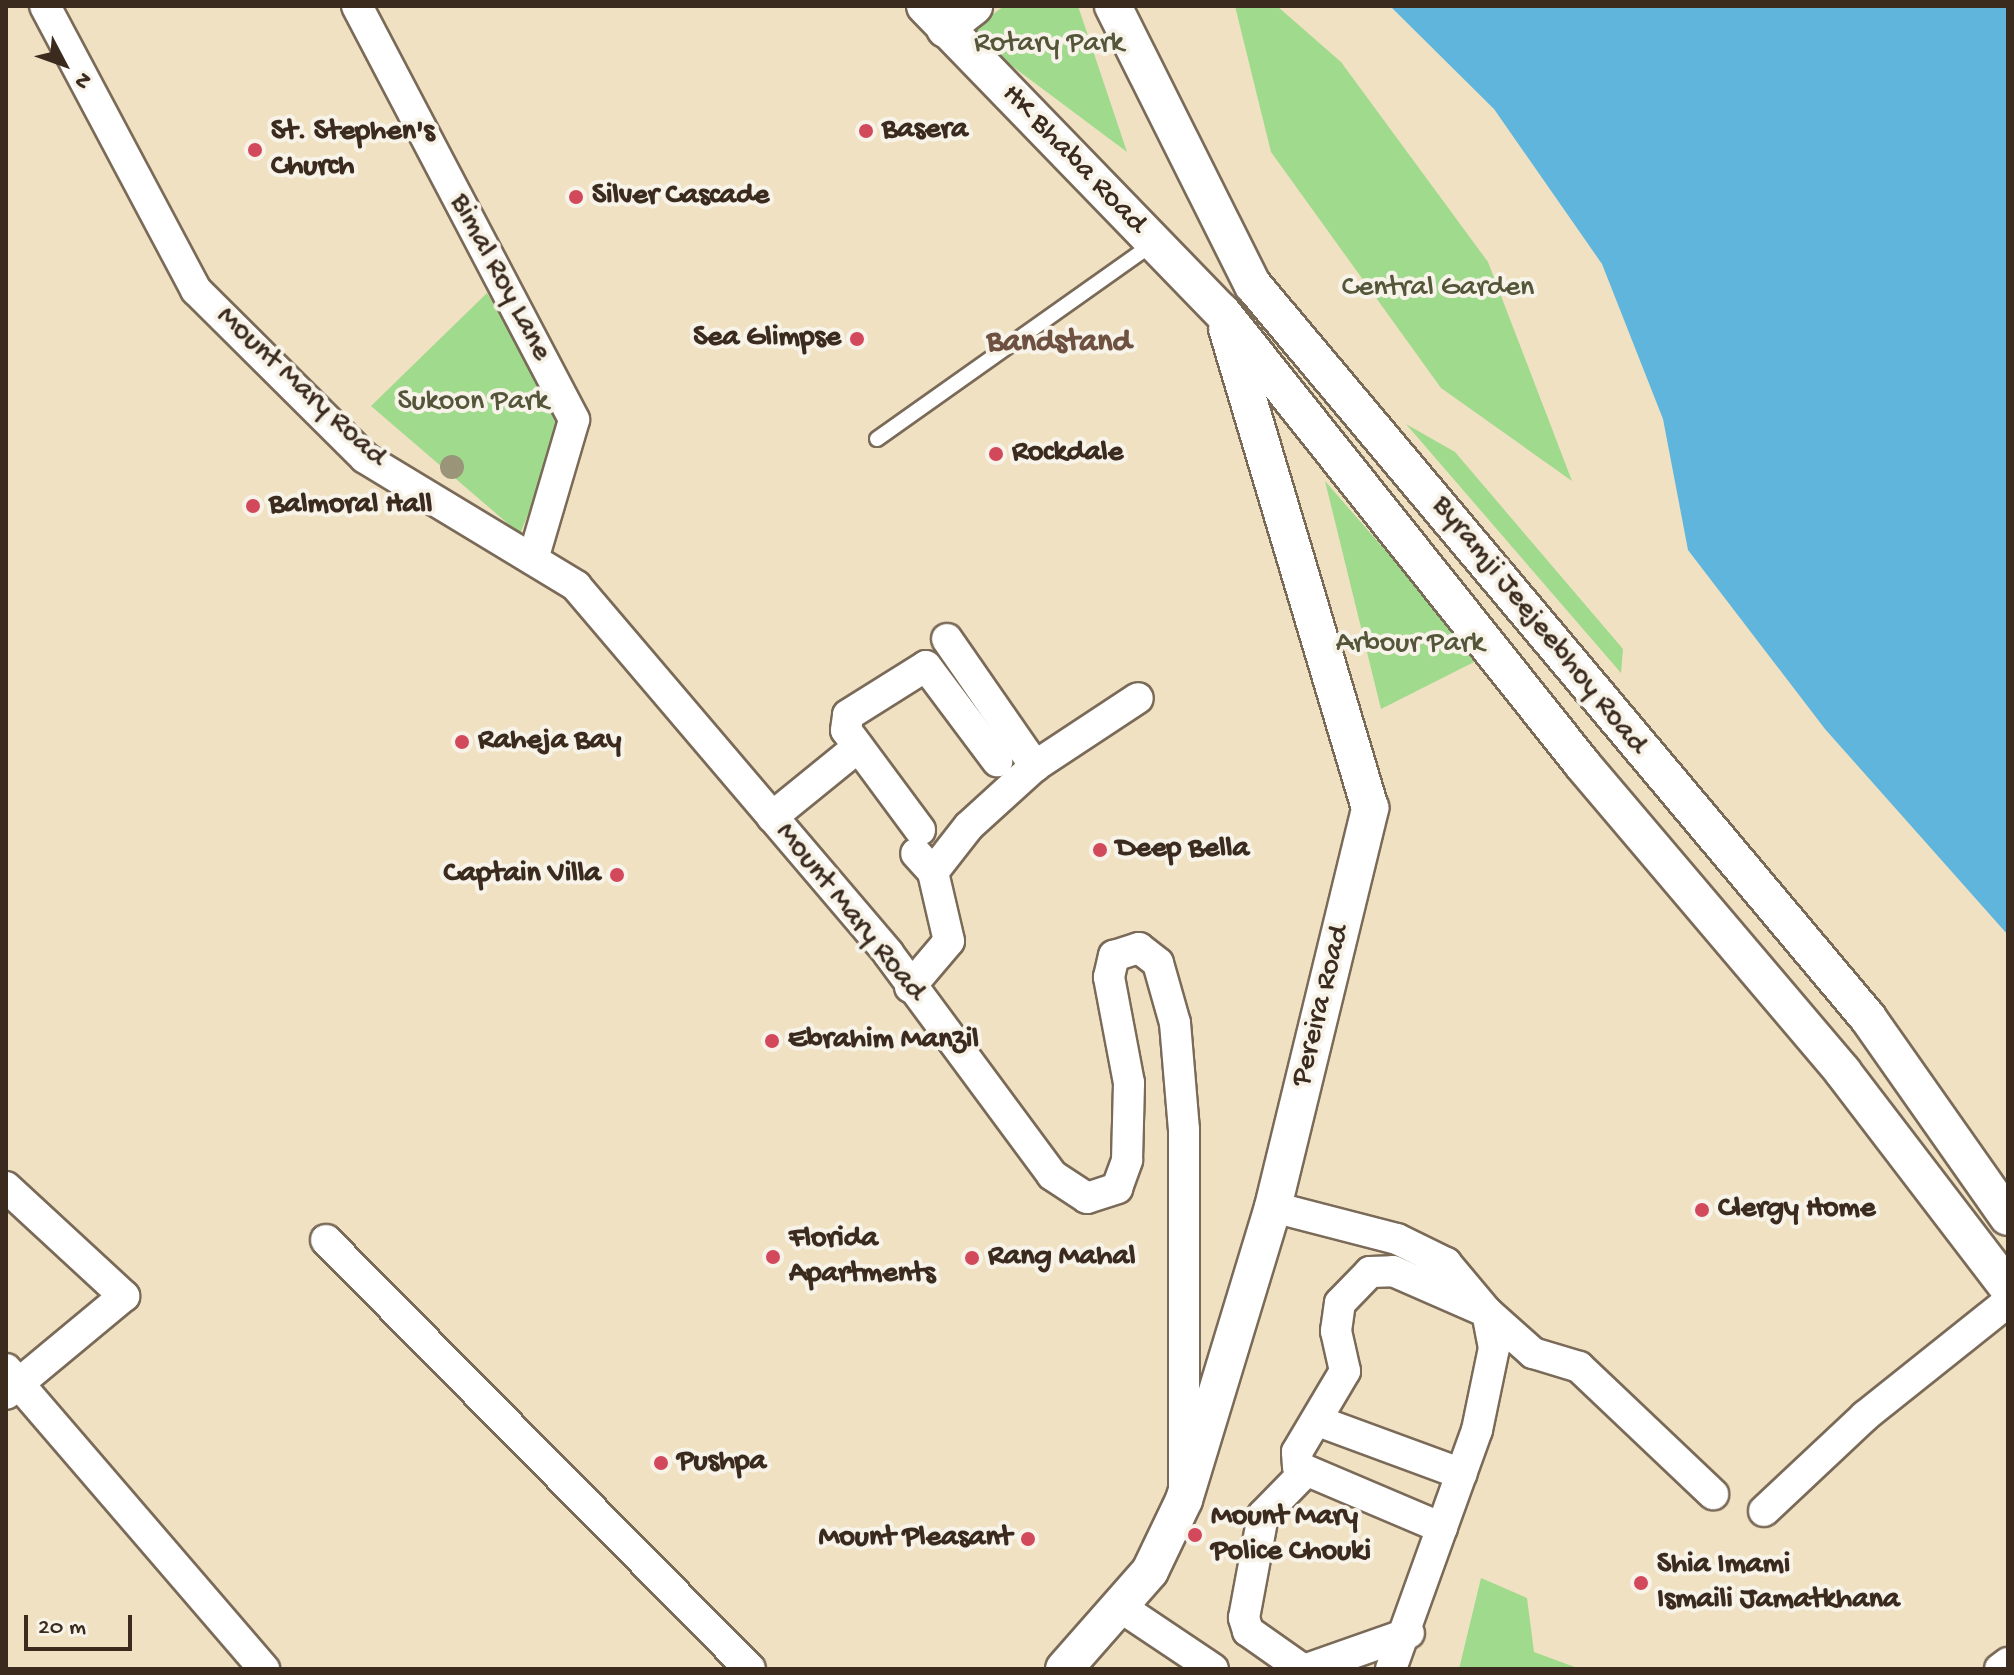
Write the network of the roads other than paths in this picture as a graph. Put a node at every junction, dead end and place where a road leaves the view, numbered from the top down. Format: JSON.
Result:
{"nodes":[{"id":1,"x":45,"y":6,"type":"edge"},
{"id":2,"x":357,"y":6,"type":"edge"},
{"id":3,"x":974,"y":6,"type":"edge"},
{"id":4,"x":1113,"y":6,"type":"edge"},
{"id":5,"x":935,"y":17,"type":"edge"},
{"id":6,"x":1154,"y":243,"type":"junction"},
{"id":7,"x":1253,"y":285,"type":"junction"},
{"id":8,"x":1222,"y":312,"type":"junction"},
{"id":9,"x":877,"y":439,"type":"dead end"},
{"id":10,"x":533,"y":559,"type":"junction"},
{"id":11,"x":947,"y":639,"type":"dead end"},
{"id":12,"x":1138,"y":698,"type":"dead end"},
{"id":13,"x":858,"y":747,"type":"junction"},
{"id":14,"x":997,"y":761,"type":"dead end"},
{"id":15,"x":1035,"y":766,"type":"junction"},
{"id":16,"x":772,"y":817,"type":"junction"},
{"id":17,"x":923,"y":852,"type":"junction"},
{"id":18,"x":910,"y":987,"type":"junction"},
{"id":19,"x":6,"y":1187,"type":"edge"},
{"id":20,"x":1273,"y":1207,"type":"junction"},
{"id":21,"x":2008,"y":1217,"type":"edge"},
{"id":22,"x":326,"y":1240,"type":"dead end"},
{"id":23,"x":2008,"y":1288,"type":"edge"},
{"id":24,"x":2008,"y":1302,"type":"edge"},
{"id":25,"x":1487,"y":1312,"type":"junction"},
{"id":26,"x":10,"y":1382,"type":"edge"},
{"id":27,"x":1318,"y":1421,"type":"junction"},
{"id":28,"x":1303,"y":1474,"type":"junction"},
{"id":29,"x":1462,"y":1474,"type":"junction"},
{"id":30,"x":1713,"y":1494,"type":"dead end"},
{"id":31,"x":1184,"y":1500,"type":"junction"},
{"id":32,"x":1764,"y":1511,"type":"dead end"},
{"id":33,"x":1442,"y":1528,"type":"junction"},
{"id":34,"x":1119,"y":1606,"type":"junction"},
{"id":35,"x":1409,"y":1633,"type":"junction"},
{"id":36,"x":2008,"y":1663,"type":"edge"},
{"id":37,"x":264,"y":1669,"type":"edge"},
{"id":38,"x":750,"y":1669,"type":"edge"},
{"id":39,"x":1064,"y":1669,"type":"edge"},
{"id":40,"x":1213,"y":1669,"type":"edge"},
{"id":41,"x":1304,"y":1669,"type":"edge"},
{"id":42,"x":1391,"y":1669,"type":"edge"},
{"id":43,"x":2000,"y":1669,"type":"edge"}],
"edges":[{"from":1,"to":10,"type":"street","name":"Mount Mary Road"},
{"from":2,"to":10,"type":"street","name":"Bimal Roy Lane"},
{"from":3,"to":5,"type":"street"},
{"from":4,"to":7,"type":"street","name":"Byramji Jeejeebhoy Road"},
{"from":5,"to":6,"type":"street","name":"HK Bhaba Road"},
{"from":6,"to":8,"type":"street","name":"HK Bhaba Road"},
{"from":6,"to":9,"type":"lane"},
{"from":7,"to":8,"type":"street"},
{"from":7,"to":21,"type":"street","name":"Byramji Jeejeebhoy Road"},
{"from":8,"to":20,"type":"street","name":"Pereira Road"},
{"from":8,"to":23,"type":"street","name":"Byramji Jeejeebhoy Road"},
{"from":10,"to":16,"type":"street","name":"Mount Mary Road"},
{"from":11,"to":15,"type":"street"},
{"from":12,"to":15,"type":"street"},
{"from":13,"to":14,"type":"street"},
{"from":13,"to":16,"type":"street"},
{"from":13,"to":17,"type":"street"},
{"from":15,"to":17,"type":"street"},
{"from":16,"to":18,"type":"street","name":"Mount Mary Road"},
{"from":17,"to":18,"type":"street"},
{"from":18,"to":31,"type":"street","name":"Mount Mary Road"},
{"from":19,"to":26,"type":"street"},
{"from":20,"to":25,"type":"street"},
{"from":20,"to":31,"type":"street","name":"Pereira Road"},
{"from":22,"to":38,"type":"street"},
{"from":24,"to":32,"type":"street"},
{"from":25,"to":27,"type":"street"},
{"from":25,"to":29,"type":"street"},
{"from":25,"to":30,"type":"street"},
{"from":26,"to":37,"type":"street"},
{"from":27,"to":28,"type":"street"},
{"from":27,"to":29,"type":"street"},
{"from":28,"to":33,"type":"street"},
{"from":28,"to":41,"type":"street"},
{"from":29,"to":33,"type":"street"},
{"from":31,"to":34,"type":"street","name":"Pereira Road"},
{"from":33,"to":35,"type":"street"},
{"from":34,"to":39,"type":"street","name":"Pereira Road"},
{"from":34,"to":40,"type":"street"},
{"from":35,"to":41,"type":"street"},
{"from":35,"to":42,"type":"street"},
{"from":36,"to":43,"type":"street"}]}
